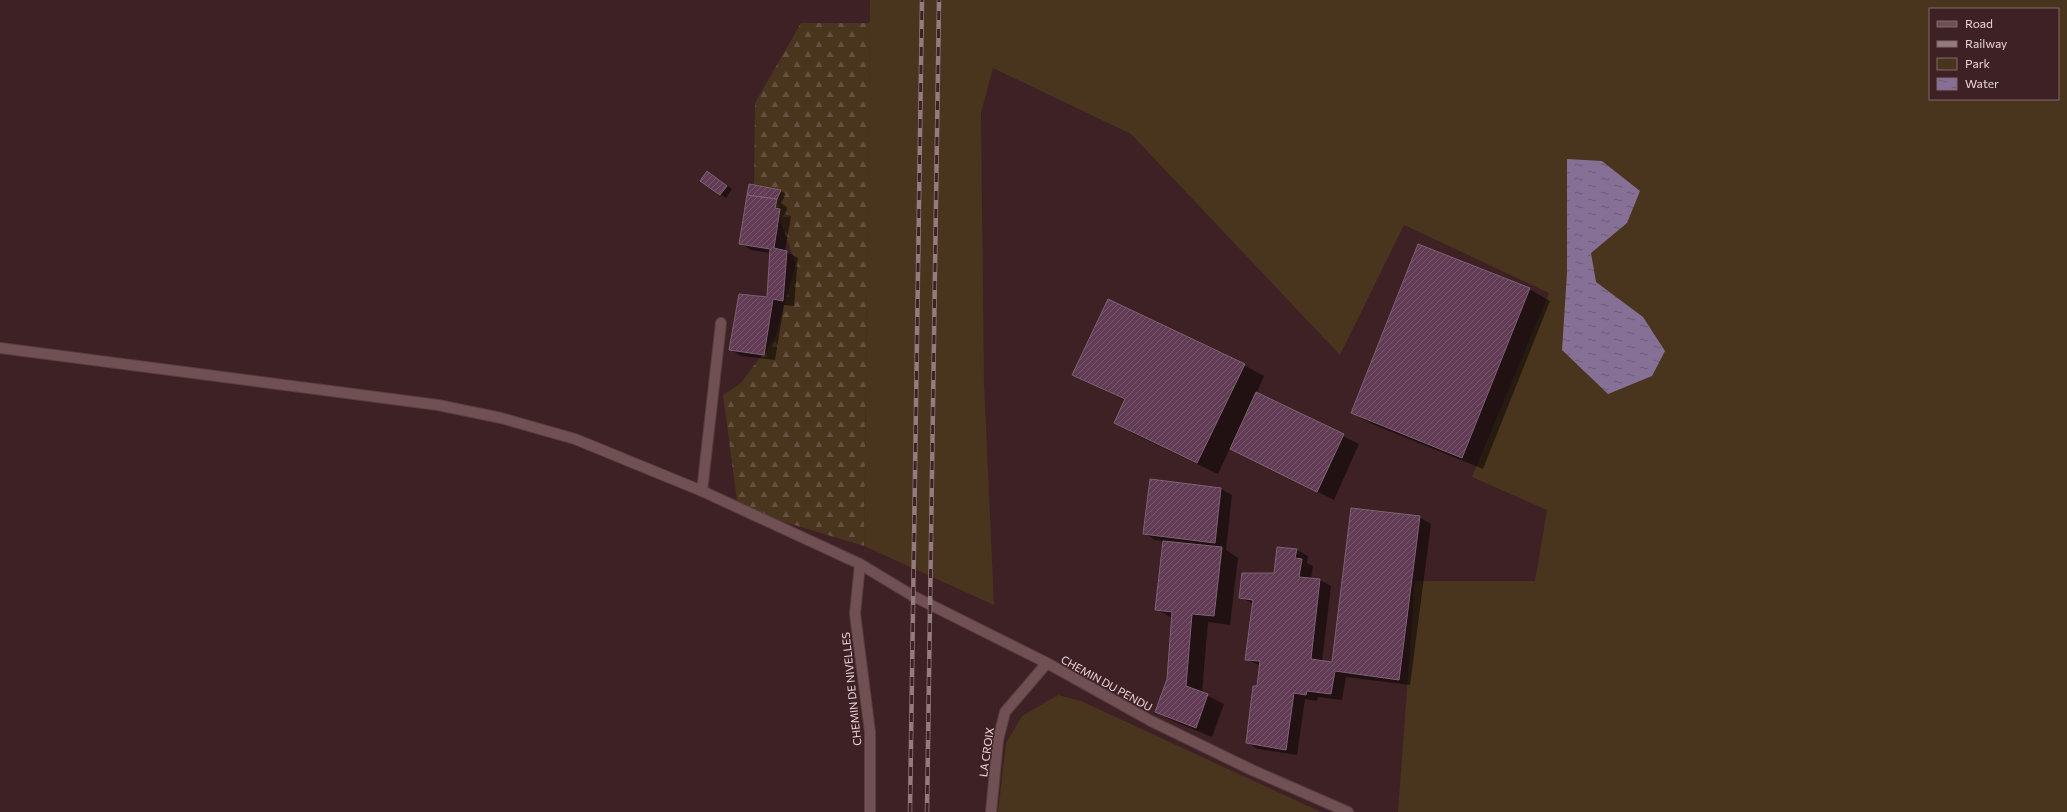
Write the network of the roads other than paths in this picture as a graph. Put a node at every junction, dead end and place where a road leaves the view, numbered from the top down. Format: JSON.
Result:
{"nodes":[{"id":1,"x":721,"y":323,"type":"dead end"},
{"id":2,"x":0,"y":348,"type":"edge"},
{"id":3,"x":702,"y":491,"type":"junction"},
{"id":4,"x":860,"y":564,"type":"junction"},
{"id":5,"x":1047,"y":663,"type":"junction"},
{"id":6,"x":870,"y":812,"type":"edge"},
{"id":7,"x":991,"y":812,"type":"edge"},
{"id":8,"x":1348,"y":812,"type":"edge"}],
"edges":[{"from":1,"to":3,"type":"street"},
{"from":2,"to":3,"type":"street","name":"CHEMIN DU PENDU"},
{"from":3,"to":4,"type":"street","name":"CHEMIN DU PENDU"},
{"from":4,"to":5,"type":"street","name":"CHEMIN DU PENDU"},
{"from":4,"to":6,"type":"street","name":"CHEMIN DE NIVELLES"},
{"from":5,"to":7,"type":"street","name":"LA CROIX"},
{"from":5,"to":8,"type":"street","name":"CHEMIN DU PENDU"}]}
